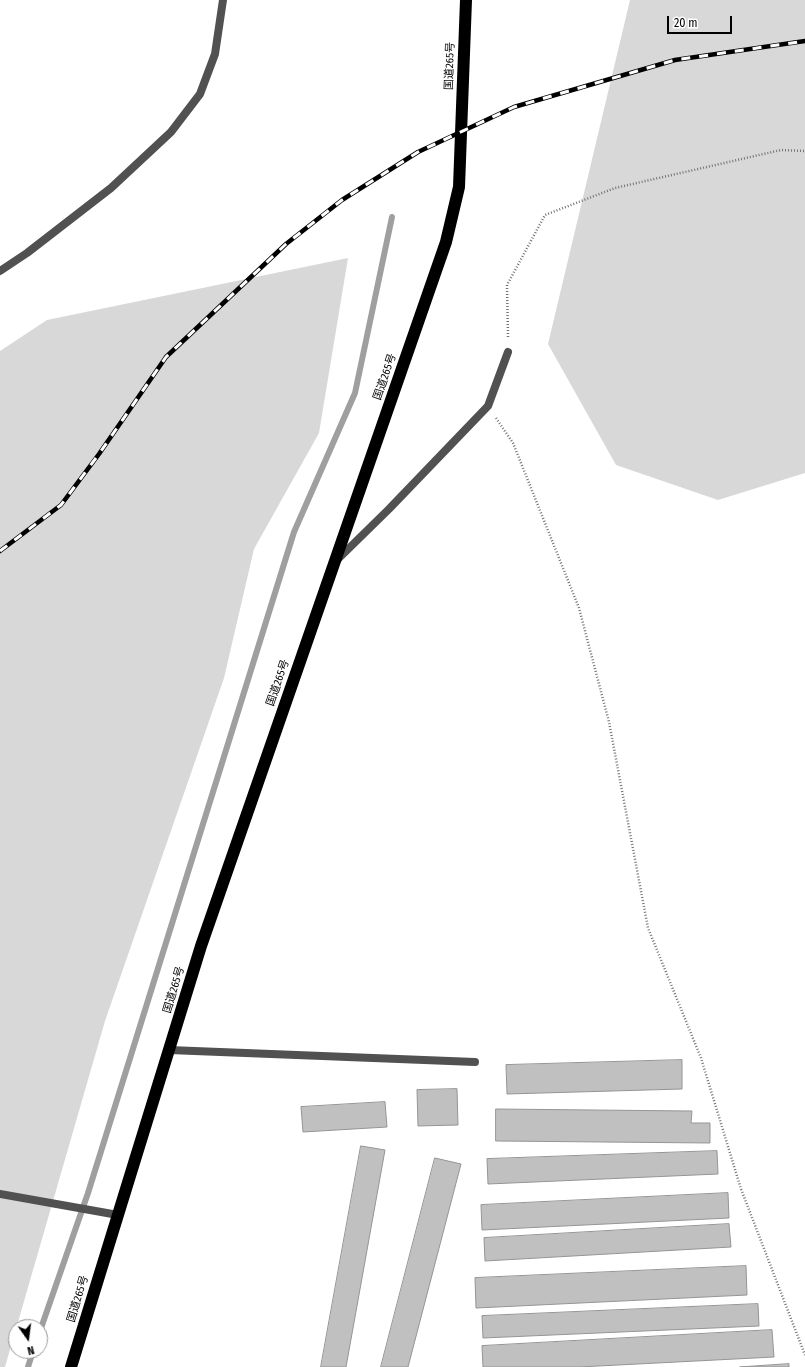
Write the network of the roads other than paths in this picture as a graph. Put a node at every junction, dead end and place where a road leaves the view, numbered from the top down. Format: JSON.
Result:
{"nodes":[{"id":1,"x":223,"y":0,"type":"edge"},
{"id":2,"x":466,"y":0,"type":"edge"},
{"id":3,"x":0,"y":270,"type":"edge"},
{"id":4,"x":508,"y":352,"type":"road end"},
{"id":5,"x":333,"y":563,"type":"junction"},
{"id":6,"x":169,"y":1050,"type":"junction"},
{"id":7,"x":475,"y":1062,"type":"dead end"},
{"id":8,"x":0,"y":1194,"type":"edge"},
{"id":9,"x":118,"y":1215,"type":"junction"},
{"id":10,"x":71,"y":1367,"type":"edge"}],
"edges":[{"from":1,"to":3,"type":"street"},
{"from":2,"to":5,"type":"highway","name":"国道265号"},
{"from":4,"to":5,"type":"street"},
{"from":5,"to":6,"type":"highway","name":"国道265号"},
{"from":6,"to":7,"type":"street"},
{"from":6,"to":9,"type":"highway","name":"国道265号"},
{"from":8,"to":9,"type":"street"},
{"from":9,"to":10,"type":"highway","name":"国道265号"}]}
